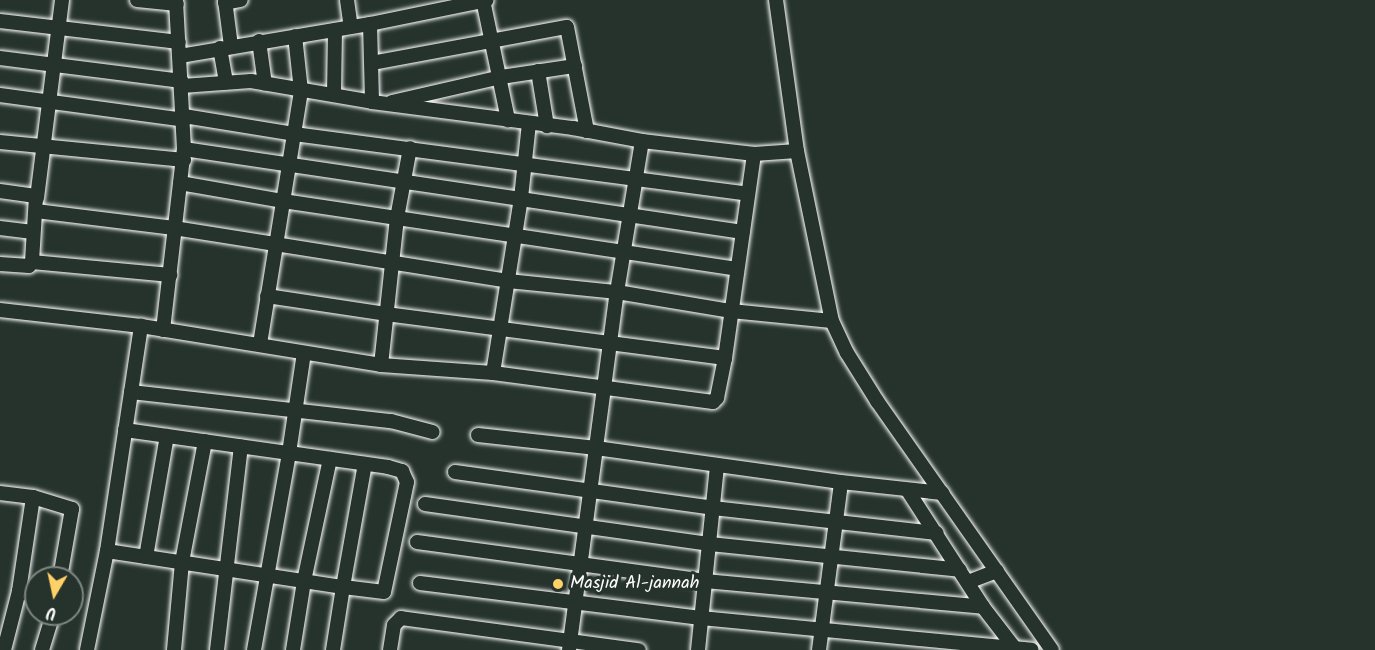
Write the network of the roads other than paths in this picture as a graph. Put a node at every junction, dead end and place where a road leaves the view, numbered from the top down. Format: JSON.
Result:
{"nodes":[{"id":1,"x":62,"y":0,"type":"edge"},
{"id":2,"x":137,"y":0,"type":"edge"},
{"id":3,"x":241,"y":0,"type":"edge"},
{"id":4,"x":347,"y":0,"type":"edge"},
{"id":5,"x":484,"y":0,"type":"edge"},
{"id":6,"x":776,"y":0,"type":"edge"},
{"id":7,"x":225,"y":1,"type":"edge"},
{"id":8,"x":176,"y":2,"type":"edge"},
{"id":9,"x":0,"y":21,"type":"edge"},
{"id":10,"x":370,"y":24,"type":"junction"},
{"id":11,"x":351,"y":27,"type":"junction"},
{"id":12,"x":58,"y":29,"type":"junction"},
{"id":13,"x":335,"y":30,"type":"junction"},
{"id":14,"x":295,"y":36,"type":"junction"},
{"id":15,"x":492,"y":40,"type":"junction"},
{"id":16,"x":259,"y":41,"type":"junction"},
{"id":17,"x":226,"y":47,"type":"junction"},
{"id":18,"x":179,"y":49,"type":"junction"},
{"id":19,"x":0,"y":58,"type":"edge"},
{"id":20,"x":372,"y":63,"type":"junction"},
{"id":21,"x":54,"y":65,"type":"junction"},
{"id":22,"x":575,"y":66,"type":"junction"},
{"id":23,"x":538,"y":71,"type":"junction"},
{"id":24,"x":501,"y":77,"type":"junction"},
{"id":25,"x":226,"y":82,"type":"junction"},
{"id":26,"x":182,"y":84,"type":"junction"},
{"id":27,"x":266,"y":84,"type":"junction"},
{"id":28,"x":301,"y":91,"type":"junction"},
{"id":29,"x":334,"y":94,"type":"junction"},
{"id":30,"x":0,"y":95,"type":"edge"},
{"id":31,"x":51,"y":101,"type":"junction"},
{"id":32,"x":378,"y":103,"type":"junction"},
{"id":33,"x":184,"y":118,"type":"junction"},
{"id":34,"x":508,"y":120,"type":"junction"},
{"id":35,"x":529,"y":123,"type":"junction"},
{"id":36,"x":547,"y":126,"type":"junction"},
{"id":37,"x":588,"y":131,"type":"junction"},
{"id":38,"x":294,"y":134,"type":"junction"},
{"id":39,"x":642,"y":141,"type":"junction"},
{"id":40,"x":0,"y":142,"type":"edge"},
{"id":41,"x":44,"y":147,"type":"junction"},
{"id":42,"x":410,"y":148,"type":"junction"},
{"id":43,"x":797,"y":151,"type":"junction"},
{"id":44,"x":184,"y":154,"type":"junction"},
{"id":45,"x":754,"y":154,"type":"junction"},
{"id":46,"x":289,"y":163,"type":"junction"},
{"id":47,"x":524,"y":163,"type":"junction"},
{"id":48,"x":636,"y":177,"type":"junction"},
{"id":49,"x":403,"y":180,"type":"junction"},
{"id":50,"x":180,"y":183,"type":"junction"},
{"id":51,"x":0,"y":191,"type":"edge"},
{"id":52,"x":748,"y":194,"type":"junction"},
{"id":53,"x":521,"y":198,"type":"junction"},
{"id":54,"x":283,"y":201,"type":"junction"},
{"id":55,"x":36,"y":205,"type":"junction"},
{"id":56,"x":629,"y":215,"type":"junction"},
{"id":57,"x":398,"y":218,"type":"junction"},
{"id":58,"x":0,"y":228,"type":"edge"},
{"id":59,"x":174,"y":228,"type":"junction"},
{"id":60,"x":33,"y":232,"type":"junction"},
{"id":61,"x":743,"y":232,"type":"junction"},
{"id":62,"x":515,"y":236,"type":"junction"},
{"id":63,"x":275,"y":246,"type":"junction"},
{"id":64,"x":623,"y":252,"type":"junction"},
{"id":65,"x":32,"y":262,"type":"junction"},
{"id":66,"x":0,"y":264,"type":"edge"},
{"id":67,"x":393,"y":264,"type":"junction"},
{"id":68,"x":737,"y":269,"type":"junction"},
{"id":69,"x":170,"y":275,"type":"junction"},
{"id":70,"x":508,"y":281,"type":"junction"},
{"id":71,"x":617,"y":292,"type":"junction"},
{"id":72,"x":267,"y":296,"type":"junction"},
{"id":73,"x":0,"y":309,"type":"edge"},
{"id":74,"x":730,"y":311,"type":"junction"},
{"id":75,"x":386,"y":314,"type":"junction"},
{"id":76,"x":832,"y":321,"type":"junction"},
{"id":77,"x":141,"y":326,"type":"junction"},
{"id":78,"x":500,"y":329,"type":"junction"},
{"id":79,"x":163,"y":330,"type":"junction"},
{"id":80,"x":612,"y":342,"type":"junction"},
{"id":81,"x":260,"y":344,"type":"junction"},
{"id":82,"x":304,"y":353,"type":"junction"},
{"id":83,"x":724,"y":358,"type":"junction"},
{"id":84,"x":381,"y":365,"type":"junction"},
{"id":85,"x":493,"y":373,"type":"junction"},
{"id":86,"x":605,"y":388,"type":"junction"},
{"id":87,"x":131,"y":392,"type":"junction"},
{"id":88,"x":296,"y":411,"type":"junction"},
{"id":89,"x":125,"y":430,"type":"junction"},
{"id":90,"x":433,"y":432,"type":"dead end"},
{"id":91,"x":478,"y":435,"type":"dead end"},
{"id":92,"x":167,"y":436,"type":"junction"},
{"id":93,"x":206,"y":441,"type":"junction"},
{"id":94,"x":241,"y":446,"type":"junction"},
{"id":95,"x":596,"y":448,"type":"junction"},
{"id":96,"x":289,"y":453,"type":"junction"},
{"id":97,"x":330,"y":459,"type":"junction"},
{"id":98,"x":365,"y":464,"type":"junction"},
{"id":99,"x":717,"y":465,"type":"junction"},
{"id":100,"x":455,"y":472,"type":"dead end"},
{"id":101,"x":841,"y":482,"type":"junction"},
{"id":102,"x":591,"y":490,"type":"junction"},
{"id":103,"x":908,"y":490,"type":"junction"},
{"id":104,"x":0,"y":493,"type":"edge"},
{"id":105,"x":942,"y":493,"type":"junction"},
{"id":106,"x":33,"y":497,"type":"junction"},
{"id":107,"x":425,"y":504,"type":"dead end"},
{"id":108,"x":713,"y":508,"type":"junction"},
{"id":109,"x":836,"y":523,"type":"junction"},
{"id":110,"x":585,"y":526,"type":"junction"},
{"id":111,"x":937,"y":533,"type":"junction"},
{"id":112,"x":417,"y":542,"type":"dead end"},
{"id":113,"x":710,"y":544,"type":"junction"},
{"id":114,"x":107,"y":551,"type":"junction"},
{"id":115,"x":146,"y":557,"type":"junction"},
{"id":116,"x":832,"y":559,"type":"junction"},
{"id":117,"x":182,"y":562,"type":"junction"},
{"id":118,"x":62,"y":566,"type":"edge"},
{"id":119,"x":580,"y":566,"type":"junction"},
{"id":120,"x":226,"y":569,"type":"junction"},
{"id":121,"x":960,"y":570,"type":"junction"},
{"id":122,"x":997,"y":571,"type":"junction"},
{"id":123,"x":266,"y":575,"type":"junction"},
{"id":124,"x":304,"y":581,"type":"junction"},
{"id":125,"x":705,"y":581,"type":"junction"},
{"id":126,"x":420,"y":582,"type":"dead end"},
{"id":127,"x":968,"y":582,"type":"junction"},
{"id":128,"x":343,"y":587,"type":"junction"},
{"id":129,"x":20,"y":591,"type":"junction"},
{"id":130,"x":24,"y":592,"type":"edge"},
{"id":131,"x":826,"y":594,"type":"junction"},
{"id":132,"x":574,"y":603,"type":"junction"},
{"id":133,"x":983,"y":607,"type":"junction"},
{"id":134,"x":701,"y":618,"type":"junction"},
{"id":135,"x":49,"y":626,"type":"edge"},
{"id":136,"x":822,"y":629,"type":"junction"},
{"id":137,"x":569,"y":646,"type":"edge"},
{"id":138,"x":1012,"y":646,"type":"junction"},
{"id":139,"x":1046,"y":648,"type":"edge"},
{"id":140,"x":4,"y":650,"type":"edge"},
{"id":141,"x":42,"y":650,"type":"edge"},
{"id":142,"x":87,"y":650,"type":"edge"},
{"id":143,"x":174,"y":650,"type":"edge"},
{"id":144,"x":217,"y":650,"type":"edge"},
{"id":145,"x":254,"y":650,"type":"edge"},
{"id":146,"x":293,"y":650,"type":"edge"},
{"id":147,"x":333,"y":650,"type":"edge"},
{"id":148,"x":390,"y":650,"type":"edge"},
{"id":149,"x":639,"y":650,"type":"edge"},
{"id":150,"x":698,"y":650,"type":"edge"},
{"id":151,"x":819,"y":650,"type":"edge"},
{"id":152,"x":1031,"y":650,"type":"edge"}],
"edges":[{"from":1,"to":12,"type":"street"},
{"from":2,"to":8,"type":"street"},
{"from":3,"to":7,"type":"street"},
{"from":4,"to":11,"type":"street"},
{"from":5,"to":10,"type":"street"},
{"from":5,"to":15,"type":"street"},
{"from":6,"to":43,"type":"street"},
{"from":7,"to":17,"type":"street"},
{"from":8,"to":18,"type":"street"},
{"from":9,"to":12,"type":"street"},
{"from":10,"to":11,"type":"street"},
{"from":10,"to":20,"type":"street"},
{"from":11,"to":13,"type":"street"},
{"from":12,"to":18,"type":"street"},
{"from":12,"to":21,"type":"street"},
{"from":13,"to":14,"type":"street"},
{"from":13,"to":29,"type":"street"},
{"from":14,"to":16,"type":"street"},
{"from":14,"to":28,"type":"street"},
{"from":15,"to":20,"type":"street"},
{"from":15,"to":22,"type":"street"},
{"from":15,"to":24,"type":"street"},
{"from":16,"to":17,"type":"street"},
{"from":16,"to":27,"type":"street"},
{"from":17,"to":18,"type":"street"},
{"from":17,"to":25,"type":"street"},
{"from":18,"to":26,"type":"street"},
{"from":19,"to":21,"type":"street"},
{"from":20,"to":32,"type":"street"},
{"from":21,"to":26,"type":"street"},
{"from":21,"to":31,"type":"street"},
{"from":22,"to":23,"type":"street"},
{"from":22,"to":37,"type":"street"},
{"from":23,"to":24,"type":"street"},
{"from":23,"to":36,"type":"street"},
{"from":24,"to":32,"type":"street"},
{"from":24,"to":34,"type":"street"},
{"from":25,"to":26,"type":"street"},
{"from":25,"to":27,"type":"street"},
{"from":26,"to":33,"type":"street"},
{"from":27,"to":28,"type":"street"},
{"from":28,"to":29,"type":"street"},
{"from":28,"to":38,"type":"street"},
{"from":29,"to":32,"type":"street"},
{"from":30,"to":31,"type":"street"},
{"from":31,"to":33,"type":"street"},
{"from":31,"to":41,"type":"street"},
{"from":32,"to":34,"type":"street"},
{"from":33,"to":38,"type":"street"},
{"from":33,"to":44,"type":"street"},
{"from":34,"to":35,"type":"street"},
{"from":35,"to":36,"type":"street"},
{"from":35,"to":47,"type":"street"},
{"from":36,"to":37,"type":"street"},
{"from":37,"to":39,"type":"street"},
{"from":38,"to":42,"type":"street"},
{"from":38,"to":46,"type":"street"},
{"from":39,"to":45,"type":"street"},
{"from":39,"to":48,"type":"street"},
{"from":40,"to":41,"type":"street"},
{"from":41,"to":44,"type":"street"},
{"from":41,"to":55,"type":"street"},
{"from":42,"to":47,"type":"street"},
{"from":42,"to":49,"type":"street"},
{"from":43,"to":45,"type":"street"},
{"from":43,"to":76,"type":"street"},
{"from":44,"to":46,"type":"street"},
{"from":44,"to":50,"type":"street"},
{"from":45,"to":52,"type":"street"},
{"from":46,"to":49,"type":"street"},
{"from":46,"to":54,"type":"street"},
{"from":47,"to":48,"type":"street"},
{"from":47,"to":53,"type":"street"},
{"from":48,"to":52,"type":"street"},
{"from":48,"to":56,"type":"street"},
{"from":49,"to":53,"type":"street"},
{"from":49,"to":57,"type":"street"},
{"from":50,"to":54,"type":"street"},
{"from":50,"to":59,"type":"street"},
{"from":51,"to":55,"type":"street"},
{"from":52,"to":61,"type":"street"},
{"from":53,"to":56,"type":"street"},
{"from":53,"to":62,"type":"street"},
{"from":54,"to":57,"type":"street"},
{"from":54,"to":63,"type":"street"},
{"from":55,"to":59,"type":"street"},
{"from":55,"to":60,"type":"street"},
{"from":56,"to":61,"type":"street"},
{"from":56,"to":64,"type":"street"},
{"from":57,"to":62,"type":"street"},
{"from":57,"to":67,"type":"street"},
{"from":58,"to":60,"type":"street"},
{"from":59,"to":63,"type":"street"},
{"from":59,"to":69,"type":"street"},
{"from":60,"to":65,"type":"street"},
{"from":61,"to":68,"type":"street"},
{"from":62,"to":64,"type":"street"},
{"from":62,"to":70,"type":"street"},
{"from":63,"to":67,"type":"street"},
{"from":63,"to":72,"type":"street"},
{"from":64,"to":68,"type":"street"},
{"from":64,"to":71,"type":"street"},
{"from":65,"to":66,"type":"street"},
{"from":65,"to":69,"type":"street"},
{"from":67,"to":70,"type":"street"},
{"from":67,"to":75,"type":"street"},
{"from":68,"to":74,"type":"street"},
{"from":69,"to":79,"type":"street"},
{"from":70,"to":71,"type":"street"},
{"from":70,"to":78,"type":"street"},
{"from":71,"to":74,"type":"street"},
{"from":71,"to":80,"type":"street"},
{"from":72,"to":75,"type":"street"},
{"from":72,"to":81,"type":"street"},
{"from":73,"to":77,"type":"street"},
{"from":74,"to":76,"type":"street"},
{"from":74,"to":83,"type":"street"},
{"from":75,"to":78,"type":"street"},
{"from":75,"to":84,"type":"street"},
{"from":76,"to":105,"type":"street"},
{"from":77,"to":79,"type":"street"},
{"from":77,"to":87,"type":"street"},
{"from":78,"to":80,"type":"street"},
{"from":78,"to":85,"type":"street"},
{"from":79,"to":81,"type":"street"},
{"from":80,"to":83,"type":"street"},
{"from":80,"to":86,"type":"street"},
{"from":81,"to":82,"type":"street"},
{"from":82,"to":84,"type":"street"},
{"from":82,"to":88,"type":"street"},
{"from":83,"to":86,"type":"street"},
{"from":84,"to":85,"type":"street"},
{"from":85,"to":86,"type":"street"},
{"from":86,"to":95,"type":"street"},
{"from":87,"to":88,"type":"street"},
{"from":87,"to":89,"type":"street"},
{"from":88,"to":90,"type":"street"},
{"from":88,"to":96,"type":"street"},
{"from":89,"to":92,"type":"street"},
{"from":89,"to":114,"type":"street"},
{"from":91,"to":95,"type":"street"},
{"from":92,"to":93,"type":"street"},
{"from":92,"to":115,"type":"street"},
{"from":93,"to":94,"type":"street"},
{"from":93,"to":117,"type":"street"},
{"from":94,"to":96,"type":"street"},
{"from":94,"to":120,"type":"street"},
{"from":95,"to":99,"type":"street"},
{"from":95,"to":102,"type":"street"},
{"from":96,"to":97,"type":"street"},
{"from":96,"to":123,"type":"street"},
{"from":97,"to":98,"type":"street"},
{"from":97,"to":124,"type":"street"},
{"from":98,"to":128,"type":"street"},
{"from":98,"to":128,"type":"street"},
{"from":99,"to":101,"type":"street"},
{"from":99,"to":108,"type":"street"},
{"from":100,"to":102,"type":"street"},
{"from":101,"to":103,"type":"street"},
{"from":101,"to":109,"type":"street"},
{"from":102,"to":108,"type":"street"},
{"from":102,"to":110,"type":"street"},
{"from":103,"to":105,"type":"street"},
{"from":103,"to":111,"type":"street"},
{"from":104,"to":106,"type":"street"},
{"from":105,"to":122,"type":"street"},
{"from":106,"to":118,"type":"street"},
{"from":106,"to":129,"type":"street"},
{"from":107,"to":110,"type":"street"},
{"from":108,"to":109,"type":"street"},
{"from":108,"to":113,"type":"street"},
{"from":109,"to":111,"type":"street"},
{"from":109,"to":116,"type":"street"},
{"from":110,"to":113,"type":"street"},
{"from":110,"to":119,"type":"street"},
{"from":111,"to":121,"type":"street"},
{"from":112,"to":119,"type":"street"},
{"from":113,"to":116,"type":"street"},
{"from":113,"to":125,"type":"street"},
{"from":114,"to":115,"type":"street"},
{"from":114,"to":142,"type":"street"},
{"from":115,"to":117,"type":"street"},
{"from":116,"to":121,"type":"street"},
{"from":116,"to":131,"type":"street"},
{"from":117,"to":120,"type":"street"},
{"from":117,"to":143,"type":"street"},
{"from":119,"to":125,"type":"street"},
{"from":119,"to":132,"type":"street"},
{"from":120,"to":123,"type":"street"},
{"from":120,"to":144,"type":"street"},
{"from":121,"to":127,"type":"street"},
{"from":122,"to":127,"type":"street"},
{"from":122,"to":139,"type":"street"},
{"from":123,"to":124,"type":"street"},
{"from":123,"to":145,"type":"street"},
{"from":124,"to":128,"type":"street"},
{"from":124,"to":146,"type":"street"},
{"from":125,"to":131,"type":"street"},
{"from":125,"to":134,"type":"street"},
{"from":126,"to":132,"type":"street"},
{"from":127,"to":133,"type":"street"},
{"from":128,"to":147,"type":"street"},
{"from":129,"to":130,"type":"street"},
{"from":129,"to":140,"type":"street"},
{"from":131,"to":133,"type":"street"},
{"from":131,"to":136,"type":"street"},
{"from":132,"to":134,"type":"street"},
{"from":132,"to":137,"type":"street"},
{"from":133,"to":138,"type":"street"},
{"from":134,"to":136,"type":"street"},
{"from":134,"to":150,"type":"street"},
{"from":135,"to":141,"type":"street"},
{"from":136,"to":138,"type":"street"},
{"from":136,"to":151,"type":"street"},
{"from":137,"to":148,"type":"street"},
{"from":137,"to":149,"type":"street"},
{"from":138,"to":152,"type":"street"}]}
